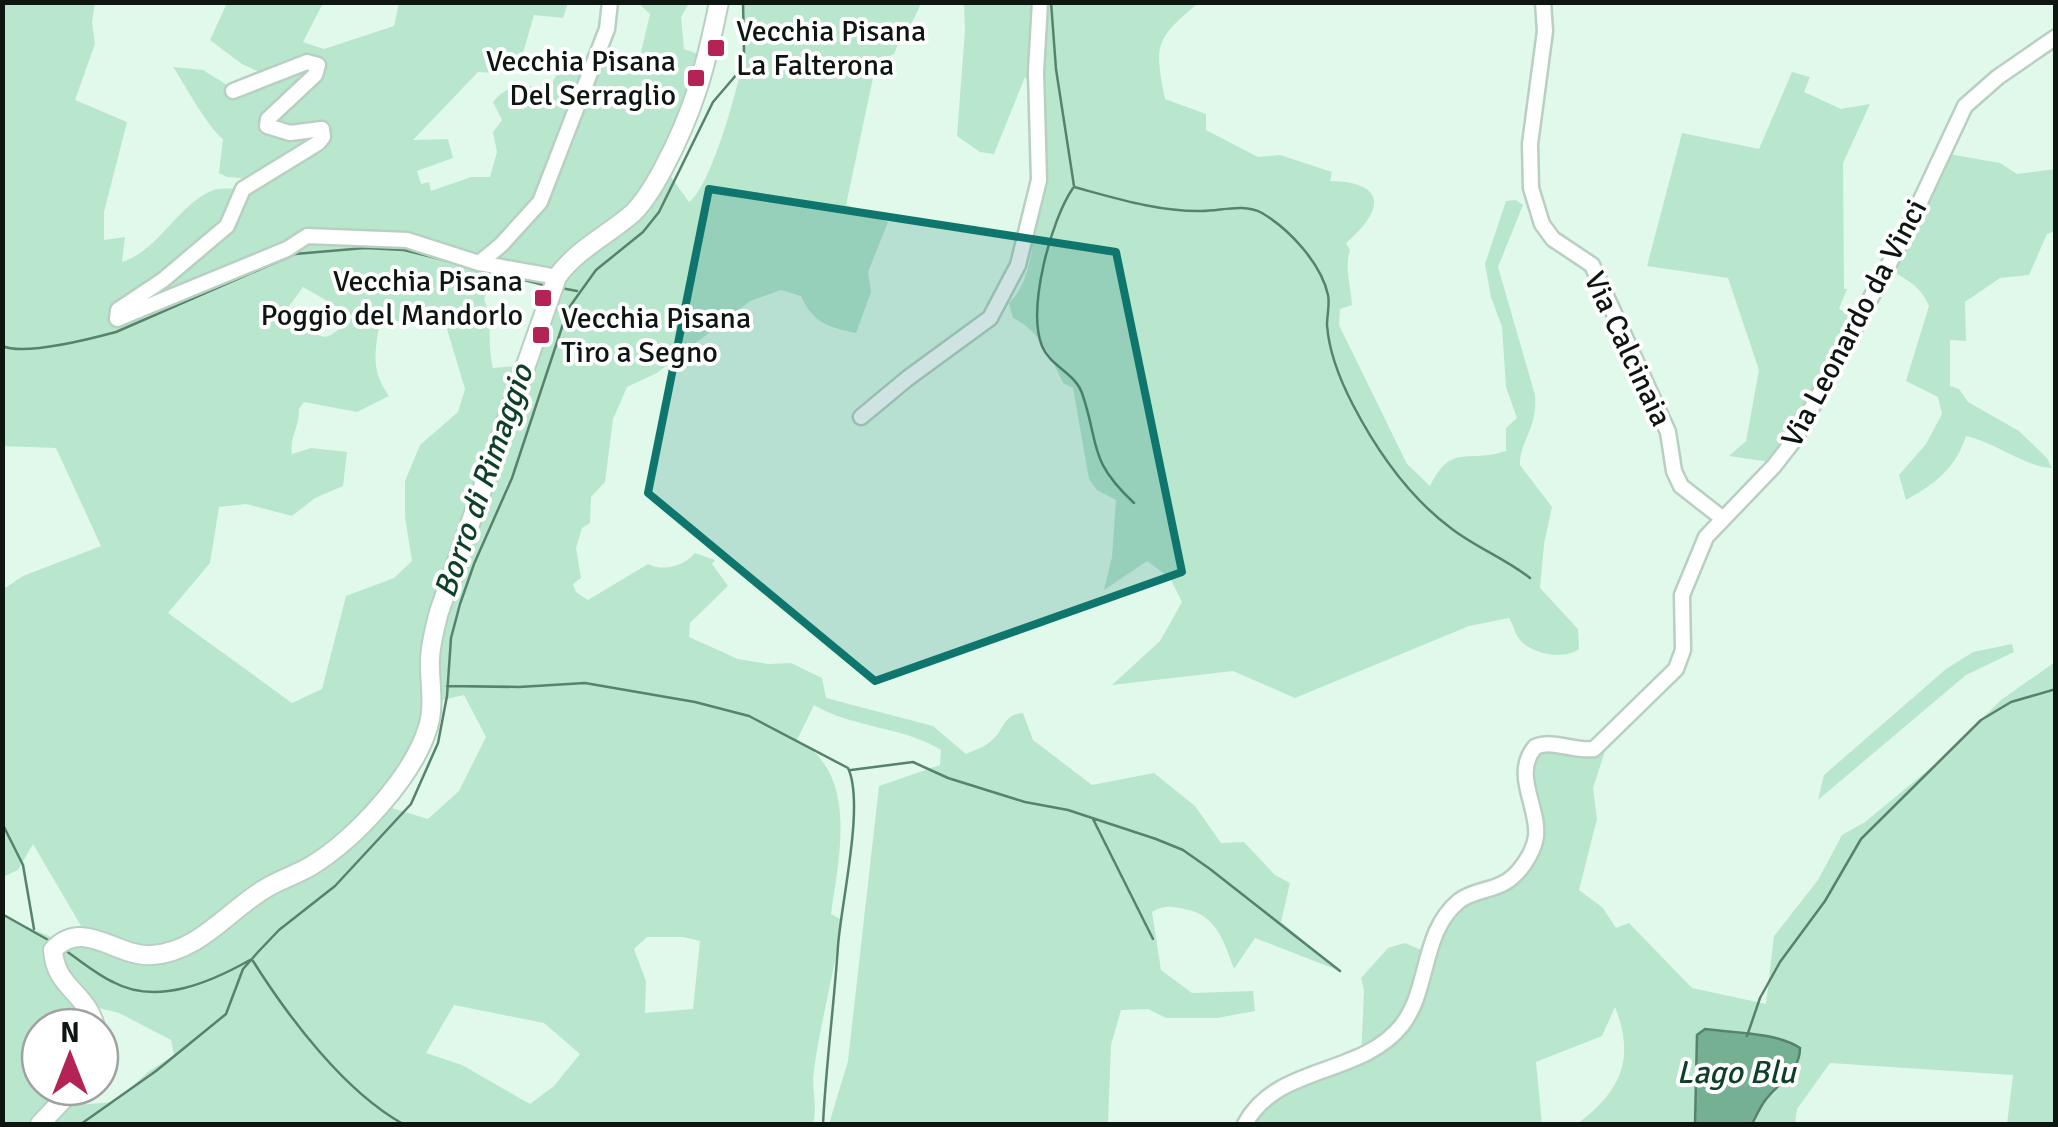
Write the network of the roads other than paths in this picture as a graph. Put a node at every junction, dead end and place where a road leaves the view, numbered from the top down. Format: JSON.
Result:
{"nodes":[{"id":1,"x":610,"y":2,"type":"edge"},
{"id":2,"x":719,"y":2,"type":"edge"},
{"id":3,"x":1040,"y":2,"type":"edge"},
{"id":4,"x":1543,"y":2,"type":"edge"},
{"id":5,"x":2056,"y":37,"type":"edge"},
{"id":6,"x":233,"y":91,"type":"dead end"},
{"id":7,"x":479,"y":263,"type":"junction"},
{"id":8,"x":558,"y":277,"type":"junction"},
{"id":9,"x":861,"y":417,"type":"dead end"},
{"id":10,"x":1722,"y":518,"type":"junction"},
{"id":11,"x":86,"y":1007,"type":"edge"},
{"id":12,"x":1245,"y":1124,"type":"edge"}],
"edges":[{"from":1,"to":7,"type":"street"},
{"from":2,"to":8,"type":"main road"},
{"from":3,"to":9,"type":"street"},
{"from":4,"to":10,"type":"street","name":"Via Calcinaia"},
{"from":5,"to":10,"type":"street","name":"Via Leonardo da Vinci"},
{"from":6,"to":7,"type":"street"},
{"from":7,"to":8,"type":"street"},
{"from":8,"to":11,"type":"main road"},
{"from":10,"to":12,"type":"street","name":"Via Leonardo da Vinci"}]}
